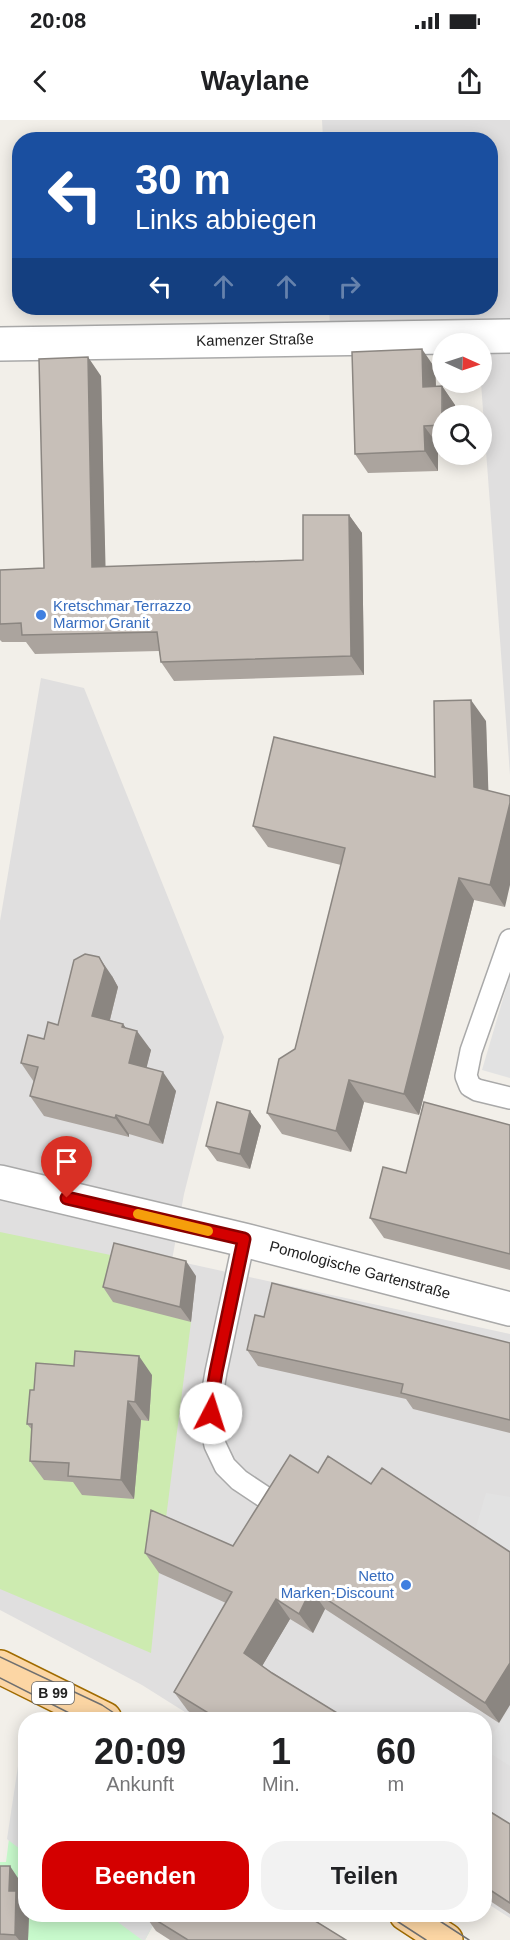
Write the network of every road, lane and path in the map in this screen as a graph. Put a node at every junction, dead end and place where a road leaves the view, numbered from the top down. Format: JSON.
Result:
{"nodes":[{"id":1,"x":510,"y":336,"type":"edge"},
{"id":2,"x":0,"y":344,"type":"edge"},
{"id":3,"x":510,"y":940,"type":"edge"},
{"id":4,"x":510,"y":1098,"type":"edge"},
{"id":5,"x":0,"y":1182,"type":"edge"},
{"id":6,"x":244,"y":1239,"type":"junction"},
{"id":7,"x":510,"y":1310,"type":"edge"},
{"id":8,"x":263,"y":1496,"type":"edge"},
{"id":9,"x":0,"y":1667,"type":"edge"},
{"id":10,"x":91,"y":1712,"type":"edge"},
{"id":11,"x":418,"y":1922,"type":"edge"},
{"id":12,"x":446,"y":1940,"type":"edge"}],
"edges":[{"from":1,"to":2,"type":"street","name":"Kamenzer Straße"},
{"from":3,"to":4,"type":"lane"},
{"from":5,"to":6,"type":"street","name":"Pomologische Gartenstraße"},
{"from":6,"to":7,"type":"street","name":"Pomologische Gartenstraße"},
{"from":6,"to":8,"type":"lane"},
{"from":9,"to":10,"type":"main road","number":"B 99"},
{"from":11,"to":12,"type":"main road"}]}
